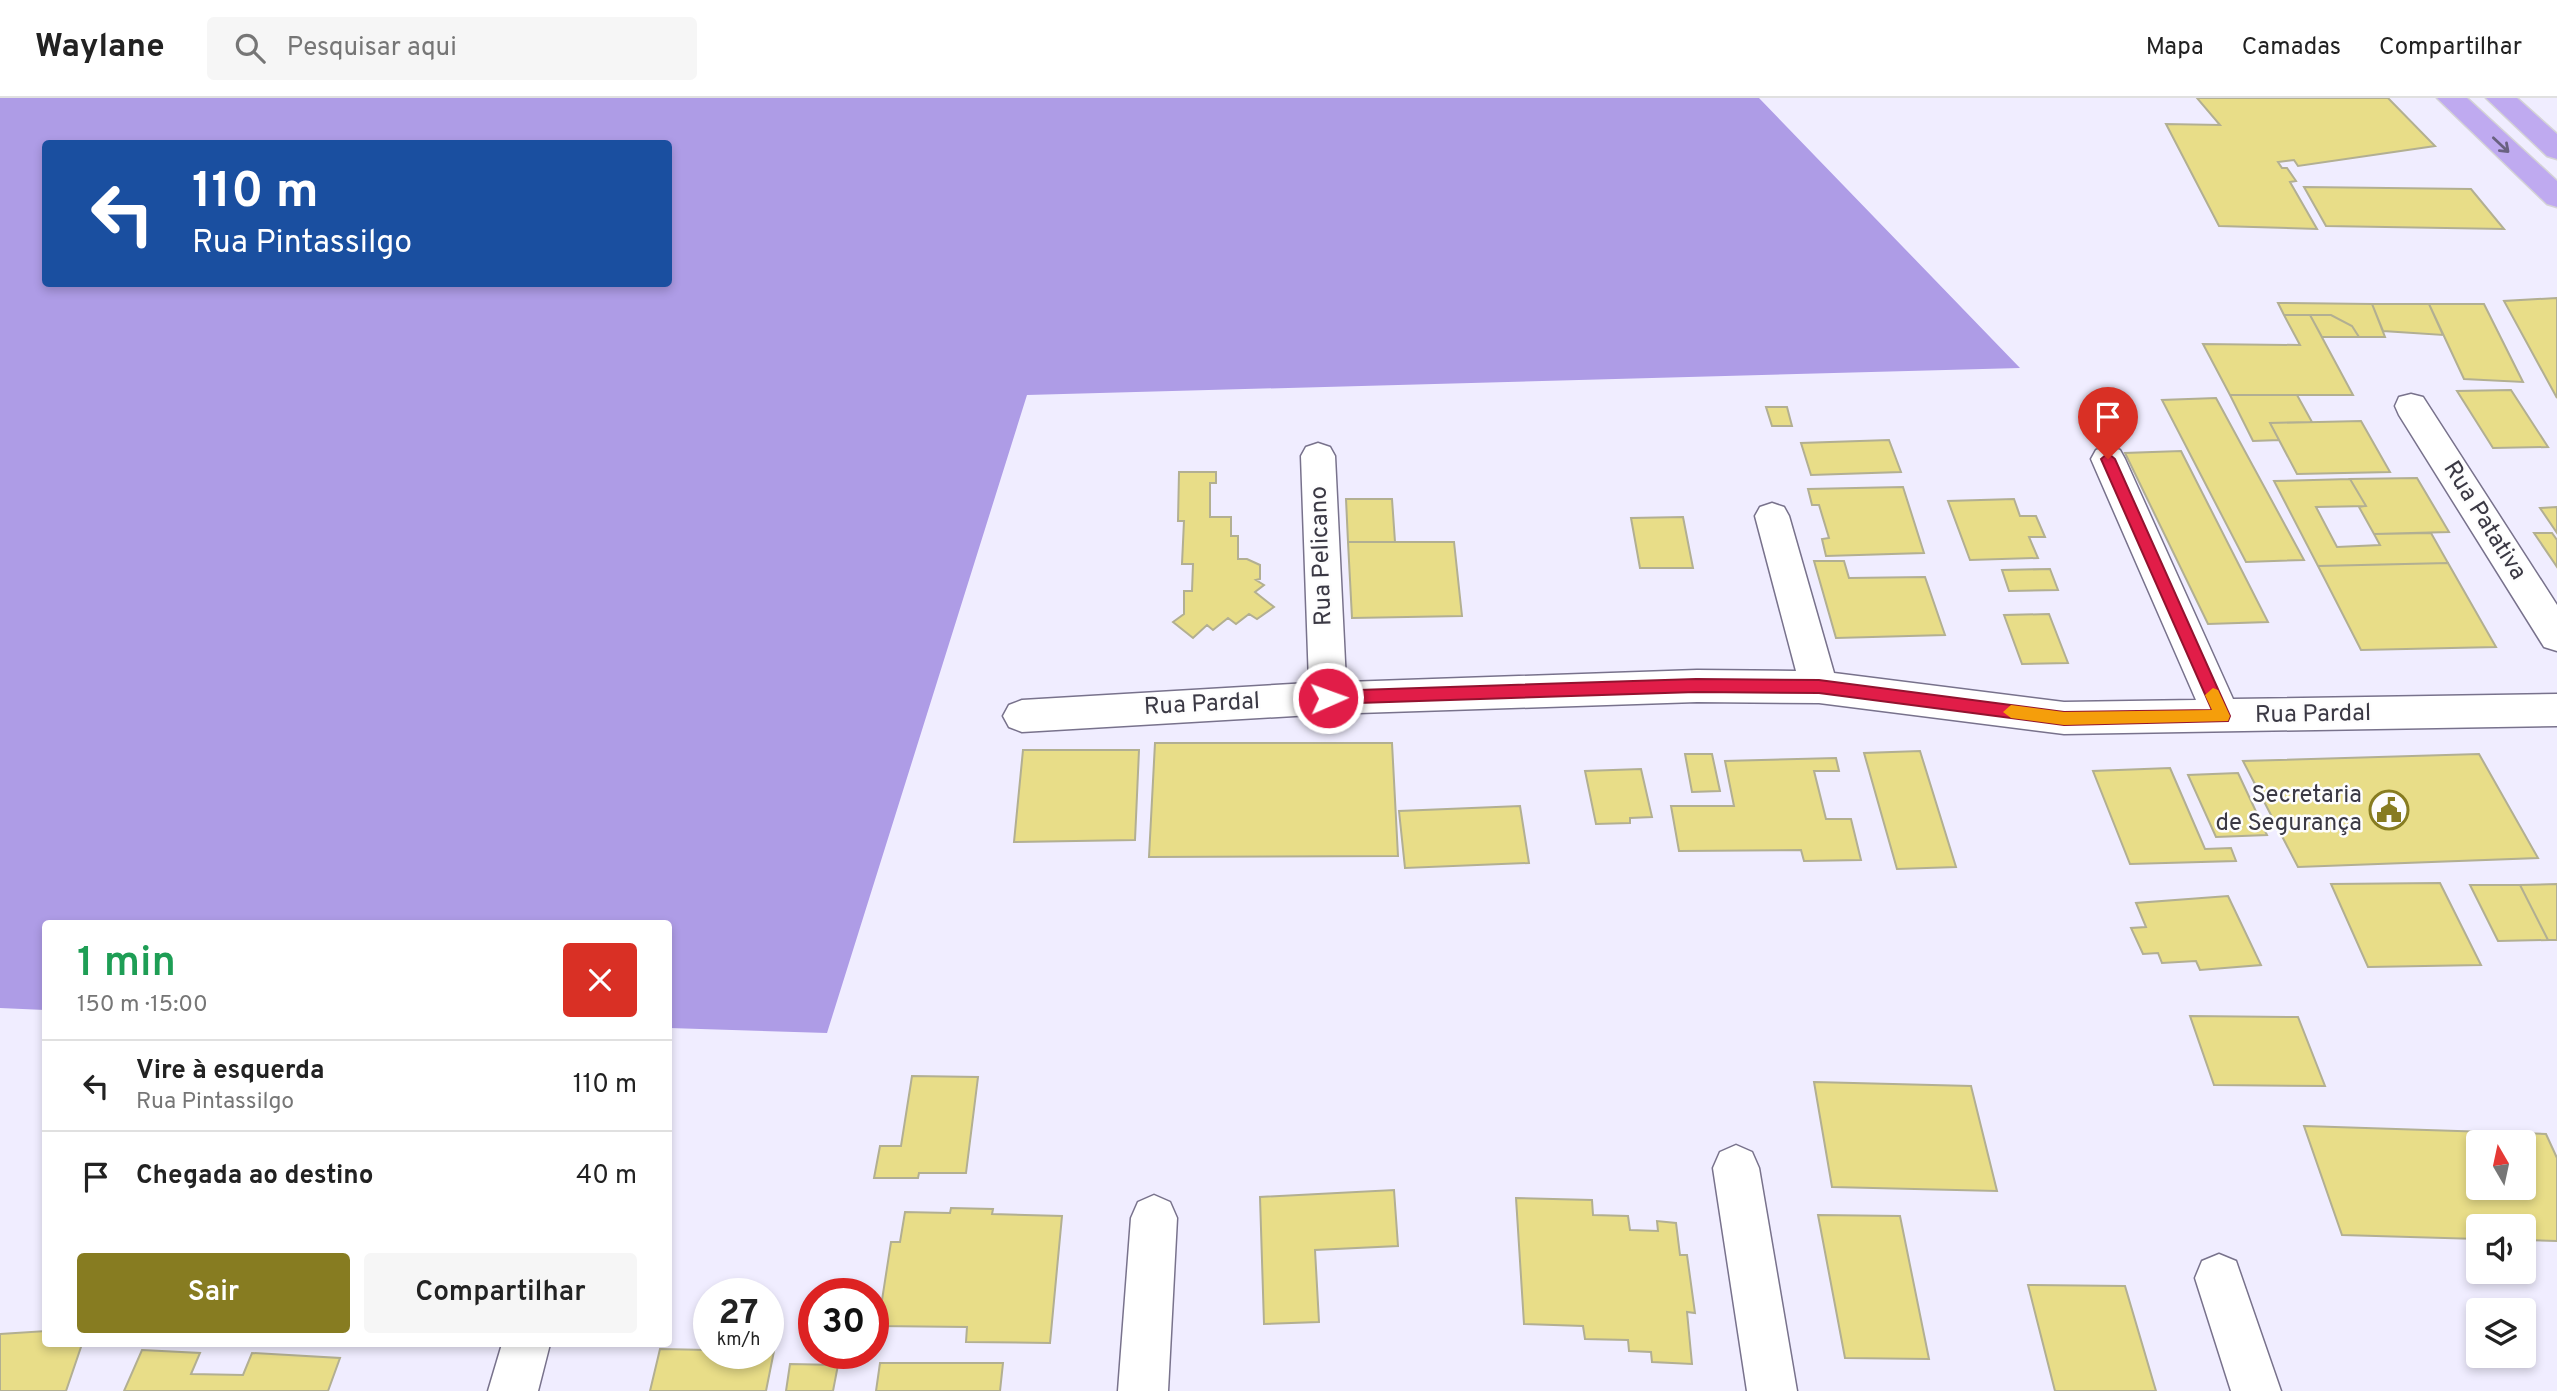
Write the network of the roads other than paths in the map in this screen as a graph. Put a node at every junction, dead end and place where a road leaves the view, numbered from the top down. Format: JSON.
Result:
{"nodes":[{"id":1,"x":2451,"y":98,"type":"edge"},
{"id":2,"x":2500,"y":98,"type":"edge"},
{"id":3,"x":2557,"y":150,"type":"edge"},
{"id":4,"x":2557,"y":197,"type":"edge"},
{"id":5,"x":2411,"y":406,"type":"dead end"},
{"id":6,"x":1318,"y":456,"type":"dead end"},
{"id":7,"x":2108,"y":459,"type":"dead end"},
{"id":8,"x":1772,"y":516,"type":"dead end"},
{"id":9,"x":2557,"y":636,"type":"edge"},
{"id":10,"x":1819,"y":687,"type":"junction"},
{"id":11,"x":1328,"y":698,"type":"junction"},
{"id":12,"x":2557,"y":709,"type":"edge"},
{"id":13,"x":1022,"y":716,"type":"dead end"},
{"id":14,"x":2222,"y":716,"type":"junction"},
{"id":15,"x":1736,"y":1168,"type":"dead end"},
{"id":16,"x":1154,"y":1218,"type":"dead end"},
{"id":17,"x":2219,"y":1278,"type":"dead end"},
{"id":18,"x":525,"y":1347,"type":"edge"},
{"id":19,"x":513,"y":1391,"type":"edge"},
{"id":20,"x":1143,"y":1391,"type":"edge"},
{"id":21,"x":1772,"y":1391,"type":"edge"},
{"id":22,"x":2256,"y":1391,"type":"edge"}],
"edges":[{"from":1,"to":4,"type":"main road","one_way":true},
{"from":2,"to":3,"type":"main road"},
{"from":5,"to":9,"type":"street","name":"Rua Patativa"},
{"from":6,"to":11,"type":"street","name":"Rua Pelicano"},
{"from":7,"to":14,"type":"street"},
{"from":8,"to":10,"type":"street"},
{"from":10,"to":11,"type":"street","name":"Rua Pardal"},
{"from":10,"to":14,"type":"street","name":"Rua Pardal"},
{"from":11,"to":13,"type":"street","name":"Rua Pardal"},
{"from":12,"to":14,"type":"street","name":"Rua Pardal"},
{"from":15,"to":21,"type":"street"},
{"from":16,"to":20,"type":"street"},
{"from":17,"to":22,"type":"street"},
{"from":18,"to":19,"type":"street"}]}
